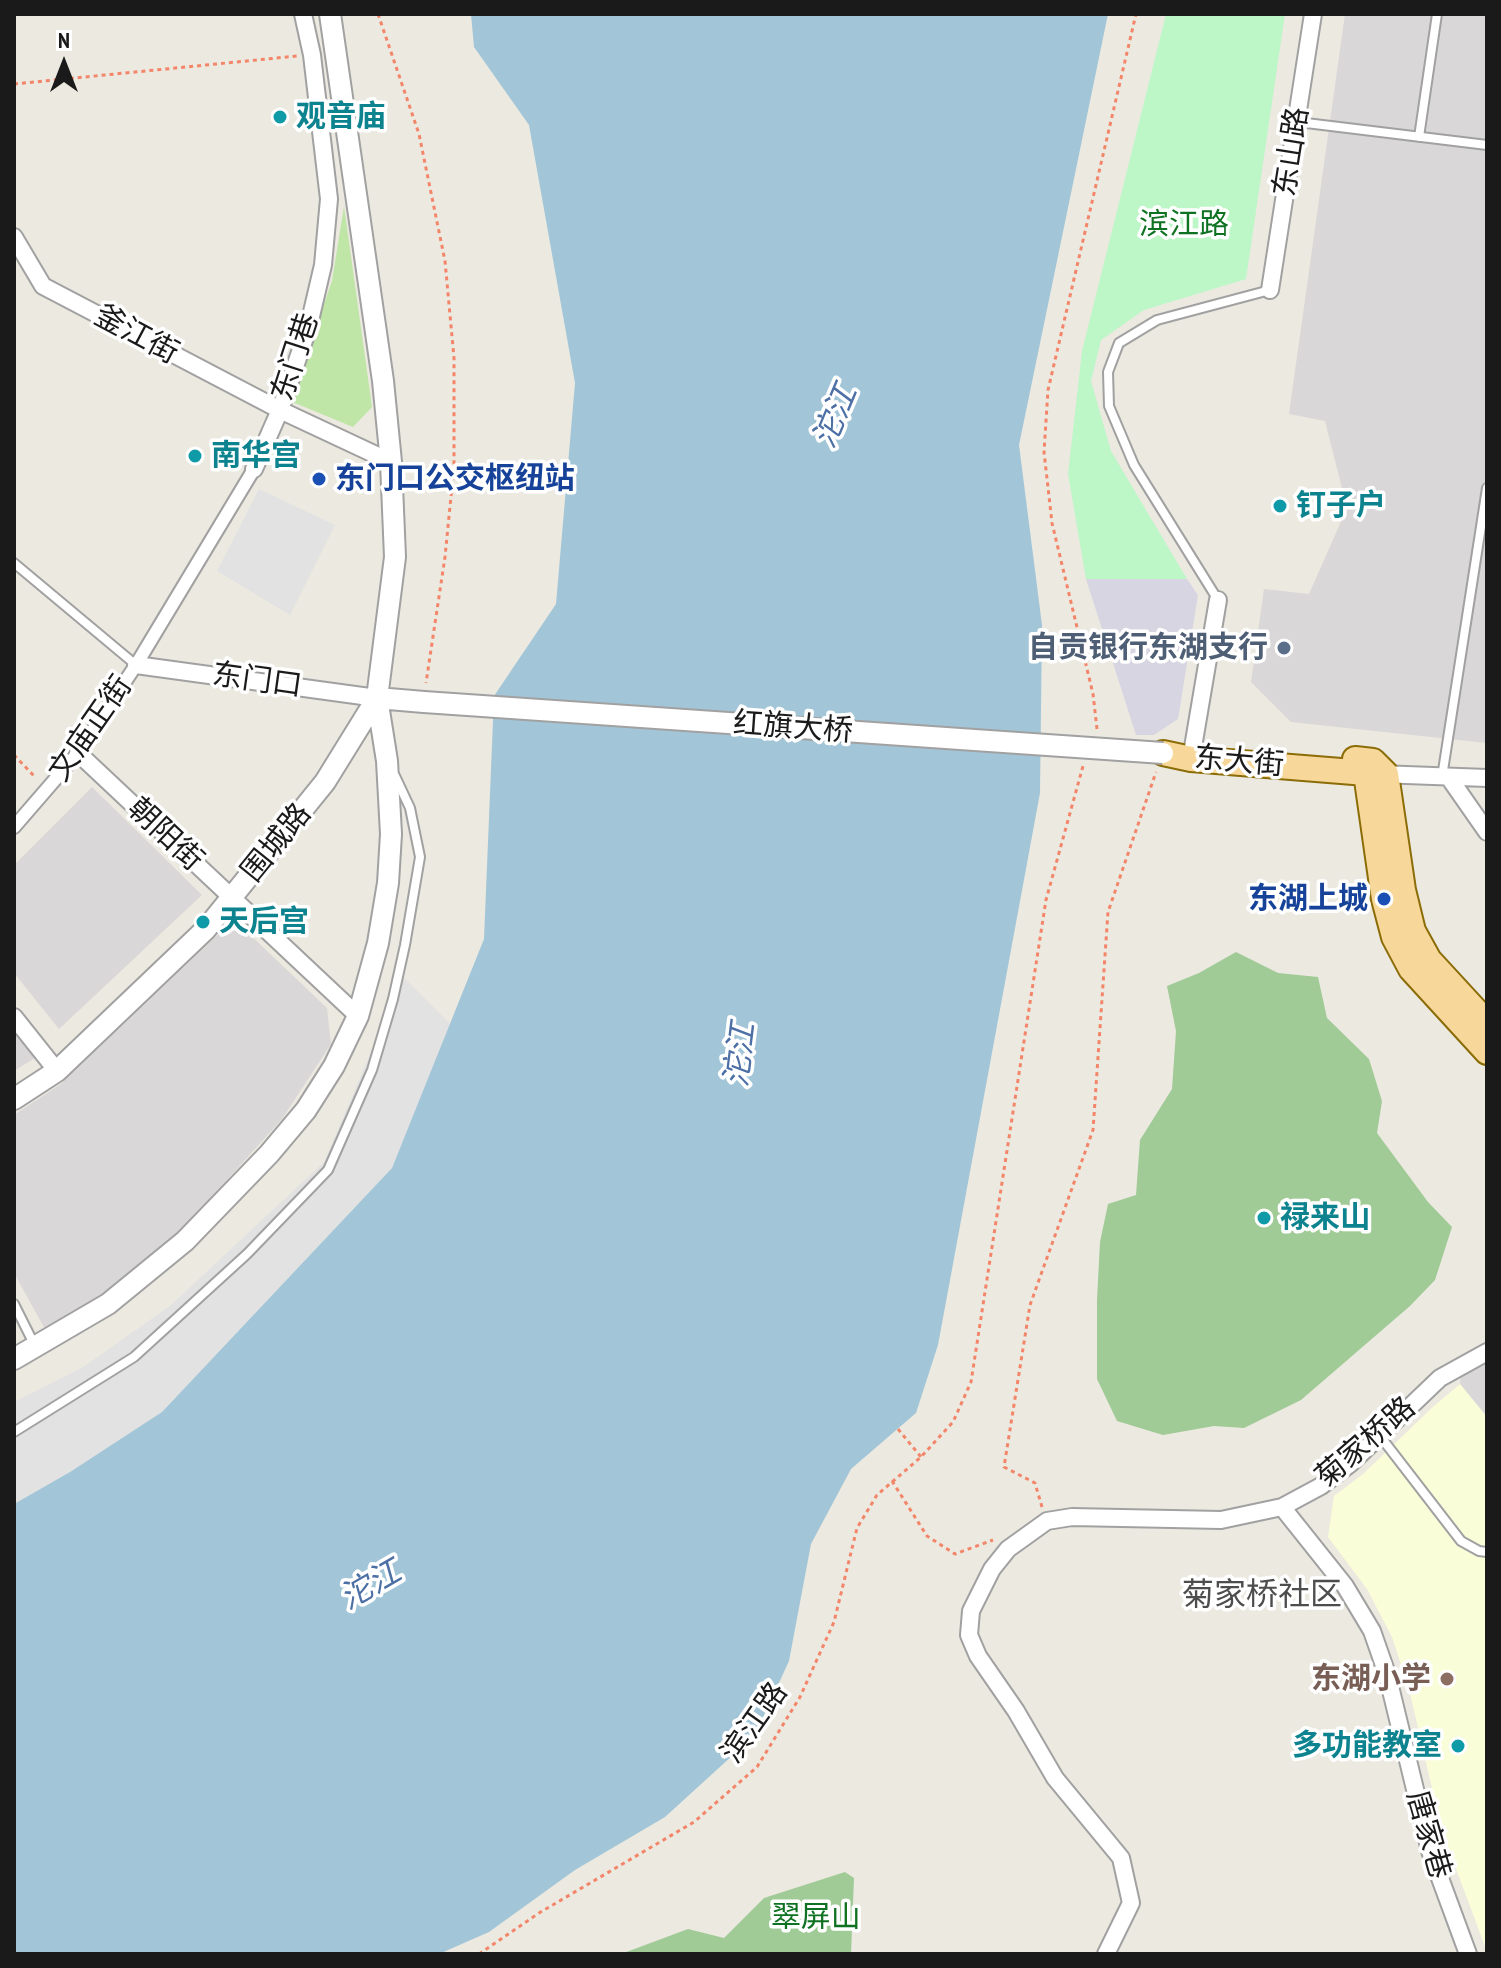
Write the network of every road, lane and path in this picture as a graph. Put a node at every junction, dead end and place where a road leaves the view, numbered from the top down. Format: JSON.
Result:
{"nodes":[{"id":1,"x":303,"y":14,"type":"edge"},
{"id":2,"x":330,"y":14,"type":"edge"},
{"id":3,"x":378,"y":14,"type":"edge"},
{"id":4,"x":1313,"y":14,"type":"edge"},
{"id":5,"x":1437,"y":14,"type":"edge"},
{"id":6,"x":312,"y":55,"type":"junction"},
{"id":7,"x":14,"y":84,"type":"edge"},
{"id":8,"x":1298,"y":122,"type":"junction"},
{"id":9,"x":1419,"y":137,"type":"junction"},
{"id":10,"x":1487,"y":145,"type":"edge"},
{"id":11,"x":14,"y":237,"type":"edge"},
{"id":12,"x":1270,"y":290,"type":"joint"},
{"id":13,"x":280,"y":410,"type":"junction"},
{"id":14,"x":391,"y":462,"type":"junction"},
{"id":15,"x":254,"y":469,"type":"joint"},
{"id":16,"x":1487,"y":488,"type":"edge"},
{"id":17,"x":14,"y":563,"type":"edge"},
{"id":18,"x":1218,"y":600,"type":"joint"},
{"id":19,"x":136,"y":665,"type":"junction"},
{"id":20,"x":377,"y":698,"type":"junction"},
{"id":21,"x":424,"y":702,"type":"junction"},
{"id":22,"x":1192,"y":752,"type":"junction"},
{"id":23,"x":78,"y":753,"type":"junction"},
{"id":24,"x":1163,"y":753,"type":"junction"},
{"id":25,"x":14,"y":755,"type":"edge"},
{"id":26,"x":387,"y":761,"type":"junction"},
{"id":27,"x":1376,"y":774,"type":"junction"},
{"id":28,"x":1446,"y":778,"type":"junction"},
{"id":29,"x":1487,"y":778,"type":"edge"},
{"id":30,"x":48,"y":790,"type":"junction"},
{"id":31,"x":14,"y":827,"type":"edge"},
{"id":32,"x":1487,"y":832,"type":"edge"},
{"id":33,"x":232,"y":898,"type":"junction"},
{"id":34,"x":358,"y":1016,"type":"junction"},
{"id":35,"x":14,"y":1017,"type":"edge"},
{"id":36,"x":1487,"y":1023,"type":"edge"},
{"id":37,"x":1487,"y":1052,"type":"edge"},
{"id":38,"x":57,"y":1071,"type":"junction"},
{"id":39,"x":14,"y":1099,"type":"edge"},
{"id":40,"x":14,"y":1304,"type":"edge"},
{"id":41,"x":36,"y":1348,"type":"junction"},
{"id":42,"x":1487,"y":1352,"type":"edge"},
{"id":43,"x":14,"y":1359,"type":"edge"},
{"id":44,"x":898,"y":1429,"type":"dead end"},
{"id":45,"x":14,"y":1432,"type":"edge"},
{"id":46,"x":1379,"y":1436,"type":"junction"},
{"id":47,"x":892,"y":1481,"type":"junction"},
{"id":48,"x":1282,"y":1507,"type":"junction"},
{"id":49,"x":1047,"y":1521,"type":"junction"},
{"id":50,"x":994,"y":1540,"type":"dead end"},
{"id":51,"x":1487,"y":1552,"type":"edge"},
{"id":52,"x":479,"y":1954,"type":"edge"},
{"id":53,"x":1106,"y":1954,"type":"edge"},
{"id":54,"x":1468,"y":1954,"type":"edge"}],
"edges":[{"from":1,"to":6,"type":"street","name":"东门巷"},
{"from":2,"to":14,"type":"street"},
{"from":3,"to":21,"type":"path"},
{"from":4,"to":8,"type":"street","name":"东山路"},
{"from":5,"to":9,"type":"lane"},
{"from":6,"to":7,"type":"path"},
{"from":6,"to":13,"type":"street","name":"东门巷"},
{"from":8,"to":9,"type":"lane"},
{"from":8,"to":12,"type":"street","name":"东山路"},
{"from":9,"to":10,"type":"lane"},
{"from":11,"to":13,"type":"street","name":"釜江街"},
{"from":12,"to":18,"type":"lane"},
{"from":13,"to":14,"type":"street","name":"釜江街"},
{"from":13,"to":15,"type":"street","name":"东门巷"},
{"from":14,"to":20,"type":"street"},
{"from":15,"to":19,"type":"street","name":"东门巷"},
{"from":16,"to":28,"type":"lane"},
{"from":17,"to":19,"type":"lane"},
{"from":18,"to":22,"type":"street"},
{"from":19,"to":20,"type":"street","name":"东门口"},
{"from":19,"to":23,"type":"street","name":"文庙正街"},
{"from":20,"to":21,"type":"street","name":"红旗大桥"},
{"from":20,"to":26,"type":"street"},
{"from":20,"to":33,"type":"street","name":"围城路"},
{"from":21,"to":24,"type":"street","name":"红旗大桥","bridge":true},
{"from":22,"to":24,"type":"main road","name":"东大街"},
{"from":22,"to":27,"type":"main road","name":"东大街"},
{"from":23,"to":30,"type":"street","name":"文庙正街"},
{"from":23,"to":33,"type":"street","name":"朝阳街"},
{"from":24,"to":49,"type":"path"},
{"from":25,"to":30,"type":"path"},
{"from":26,"to":34,"type":"street"},
{"from":26,"to":45,"type":"lane"},
{"from":27,"to":28,"type":"street"},
{"from":27,"to":36,"type":"main road"},
{"from":27,"to":37,"type":"main road"},
{"from":28,"to":29,"type":"street"},
{"from":28,"to":32,"type":"street"},
{"from":30,"to":31,"type":"street","name":"文庙正街"},
{"from":33,"to":34,"type":"street","name":"朝阳街"},
{"from":33,"to":38,"type":"street","name":"围城路"},
{"from":34,"to":41,"type":"street"},
{"from":35,"to":38,"type":"street"},
{"from":38,"to":39,"type":"street","name":"围城路"},
{"from":40,"to":41,"type":"lane"},
{"from":41,"to":43,"type":"street"},
{"from":42,"to":46,"type":"street","name":"菊家桥路"},
{"from":44,"to":47,"type":"path","name":"滨江路"},
{"from":46,"to":48,"type":"street","name":"菊家桥路"},
{"from":46,"to":51,"type":"lane"},
{"from":47,"to":50,"type":"path"},
{"from":47,"to":52,"type":"path","name":"滨江路"},
{"from":48,"to":49,"type":"street","name":"菊家桥路"},
{"from":48,"to":54,"type":"street","name":"唐家巷"},
{"from":49,"to":53,"type":"street"}]}
